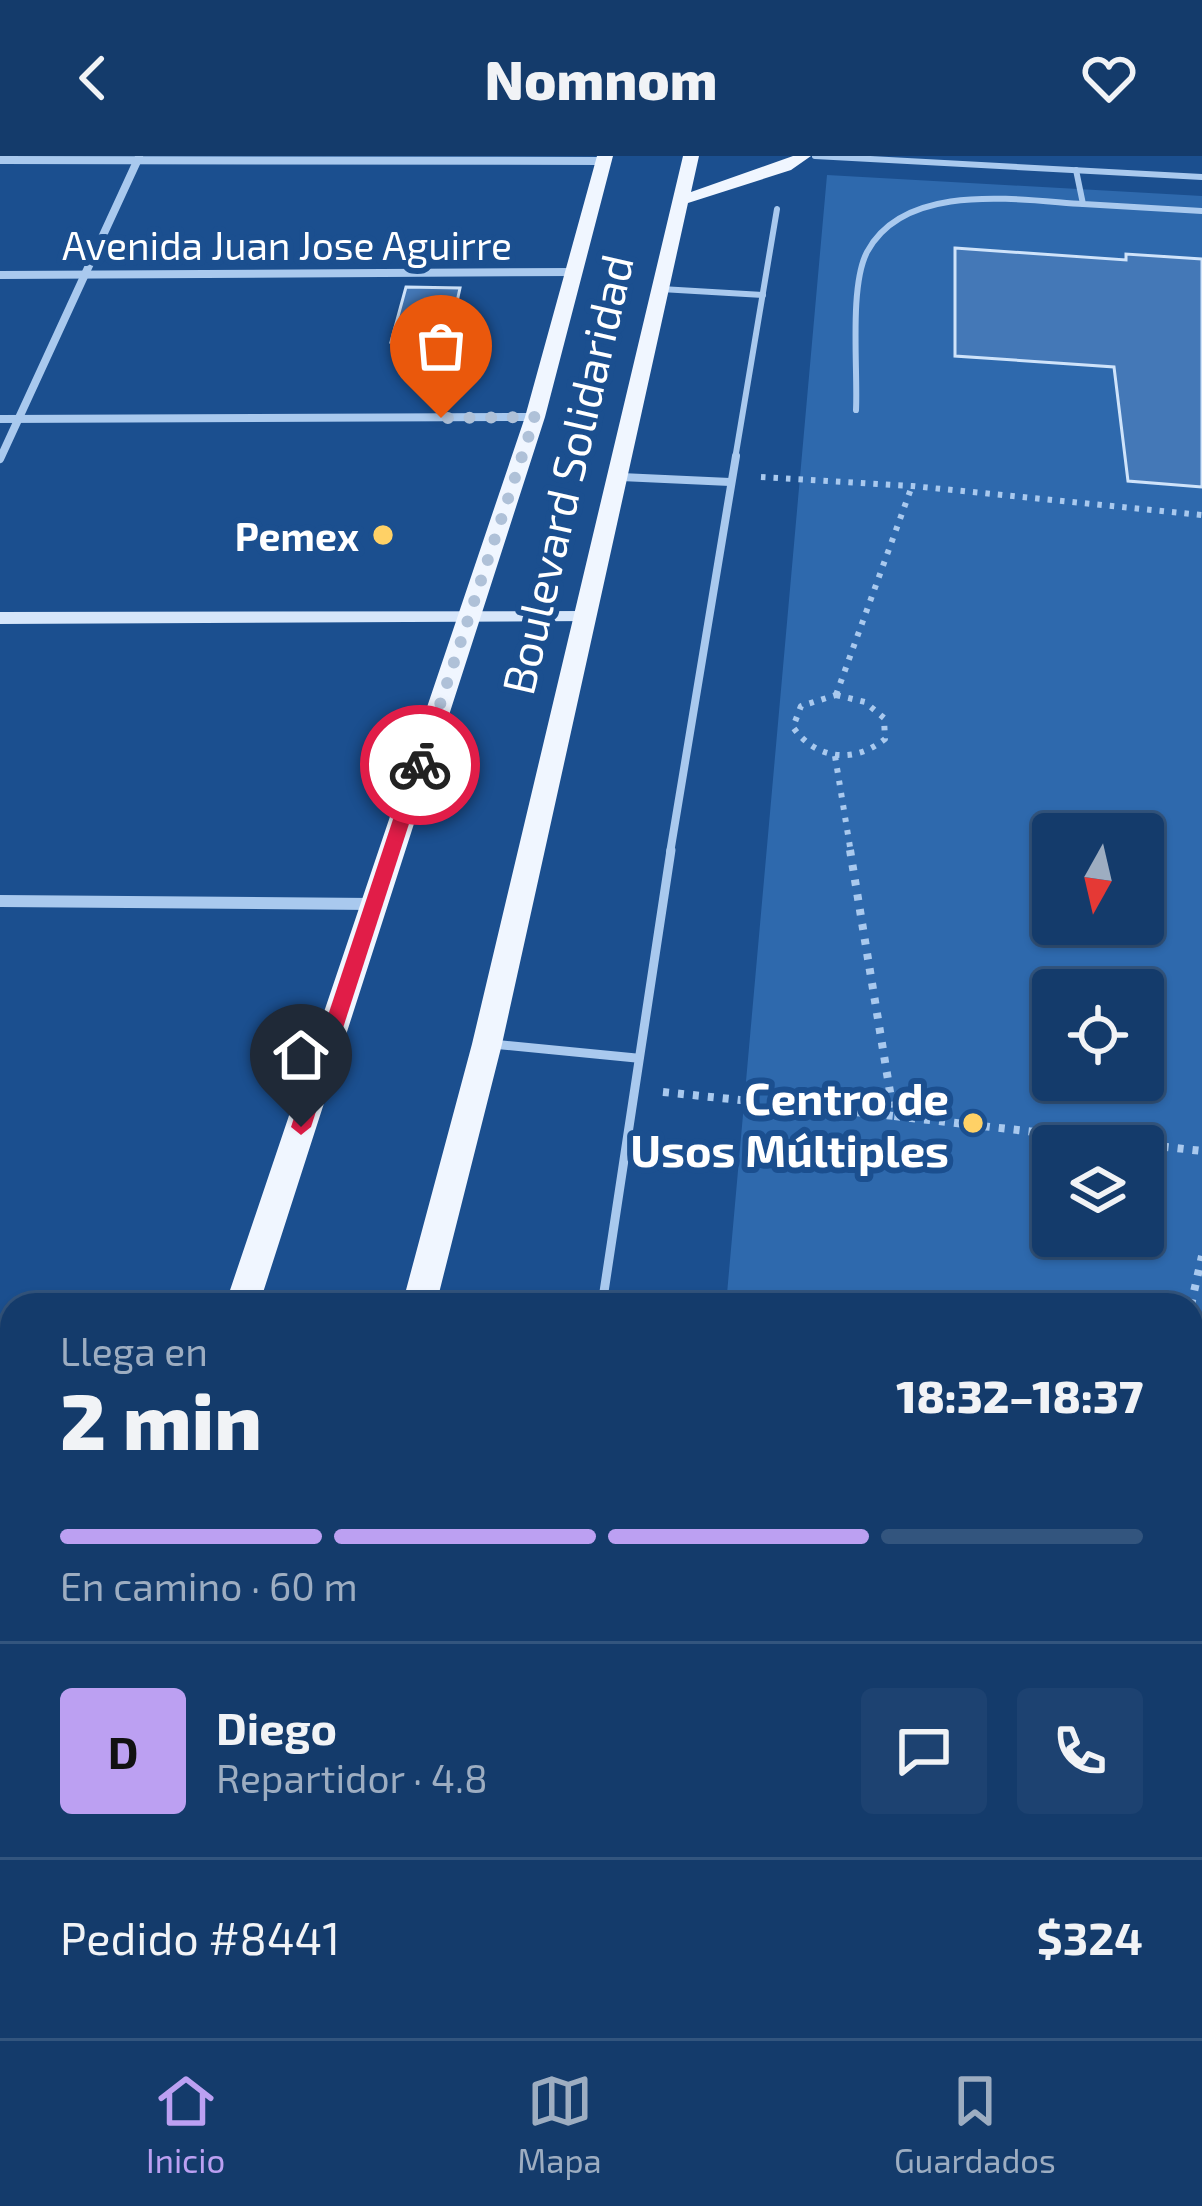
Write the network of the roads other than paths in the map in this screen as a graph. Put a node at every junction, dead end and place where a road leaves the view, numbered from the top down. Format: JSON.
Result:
{"nodes":[{"id":1,"x":691,"y":156,"type":"edge"},
{"id":2,"x":802,"y":156,"type":"edge"},
{"id":3,"x":815,"y":156,"type":"edge"},
{"id":4,"x":139,"y":158,"type":"edge"},
{"id":5,"x":890,"y":158,"type":"edge"},
{"id":6,"x":481,"y":159,"type":"edge"},
{"id":7,"x":604,"y":159,"type":"edge"},
{"id":8,"x":0,"y":160,"type":"edge"},
{"id":9,"x":1076,"y":170,"type":"junction"},
{"id":10,"x":1202,"y":177,"type":"edge"},
{"id":11,"x":680,"y":200,"type":"junction"},
{"id":12,"x":1083,"y":204,"type":"junction"},
{"id":13,"x":777,"y":209,"type":"dead end"},
{"id":14,"x":1202,"y":211,"type":"edge"},
{"id":15,"x":575,"y":272,"type":"junction"},
{"id":16,"x":0,"y":275,"type":"edge"},
{"id":17,"x":85,"y":275,"type":"junction"},
{"id":18,"x":661,"y":289,"type":"junction"},
{"id":19,"x":764,"y":295,"type":"junction"},
{"id":20,"x":856,"y":410,"type":"dead end"},
{"id":21,"x":535,"y":417,"type":"junction"},
{"id":22,"x":0,"y":419,"type":"edge"},
{"id":23,"x":19,"y":419,"type":"junction"},
{"id":24,"x":0,"y":460,"type":"edge"},
{"id":25,"x":621,"y":477,"type":"junction"},
{"id":26,"x":730,"y":478,"type":"junction"},
{"id":27,"x":469,"y":616,"type":"junction"},
{"id":28,"x":586,"y":616,"type":"junction"},
{"id":29,"x":0,"y":618,"type":"edge"},
{"id":30,"x":0,"y":901,"type":"edge"},
{"id":31,"x":374,"y":904,"type":"junction"},
{"id":32,"x":487,"y":1044,"type":"junction"},
{"id":33,"x":635,"y":1058,"type":"junction"},
{"id":34,"x":246,"y":1293,"type":"edge"},
{"id":35,"x":422,"y":1293,"type":"edge"},
{"id":36,"x":604,"y":1293,"type":"edge"}],
"edges":[{"from":1,"to":11,"type":"main road","name":"Boulevard Solidaridad"},
{"from":2,"to":11,"type":"main road"},
{"from":3,"to":5,"type":"lane"},
{"from":4,"to":6,"type":"street"},
{"from":4,"to":8,"type":"street"},
{"from":4,"to":17,"type":"street"},
{"from":5,"to":9,"type":"lane"},
{"from":6,"to":7,"type":"street"},
{"from":7,"to":15,"type":"main road","name":"Boulevard Solidaridad"},
{"from":9,"to":10,"type":"lane"},
{"from":9,"to":12,"type":"lane"},
{"from":11,"to":18,"type":"main road","name":"Boulevard Solidaridad"},
{"from":12,"to":14,"type":"lane"},
{"from":12,"to":20,"type":"lane"},
{"from":13,"to":19,"type":"lane"},
{"from":15,"to":17,"type":"street","name":"Avenida Juan Jose Aguirre"},
{"from":15,"to":21,"type":"main road","name":"Boulevard Solidaridad"},
{"from":16,"to":17,"type":"street","name":"Avenida Juan Jose Aguirre"},
{"from":17,"to":23,"type":"street"},
{"from":18,"to":19,"type":"lane"},
{"from":18,"to":25,"type":"main road","name":"Boulevard Solidaridad"},
{"from":19,"to":26,"type":"lane"},
{"from":21,"to":23,"type":"street"},
{"from":21,"to":27,"type":"main road","name":"Boulevard Solidaridad"},
{"from":22,"to":23,"type":"street"},
{"from":23,"to":24,"type":"street"},
{"from":25,"to":26,"type":"lane"},
{"from":25,"to":28,"type":"main road","name":"Boulevard Solidaridad"},
{"from":26,"to":33,"type":"lane"},
{"from":27,"to":28,"type":"street"},
{"from":27,"to":29,"type":"street"},
{"from":27,"to":31,"type":"main road","name":"Boulevard Solidaridad"},
{"from":28,"to":32,"type":"main road","name":"Boulevard Solidaridad"},
{"from":30,"to":31,"type":"street"},
{"from":31,"to":34,"type":"main road","name":"Boulevard Solidaridad"},
{"from":32,"to":33,"type":"lane"},
{"from":32,"to":35,"type":"main road","name":"Boulevard Solidaridad"},
{"from":33,"to":36,"type":"lane"}]}
